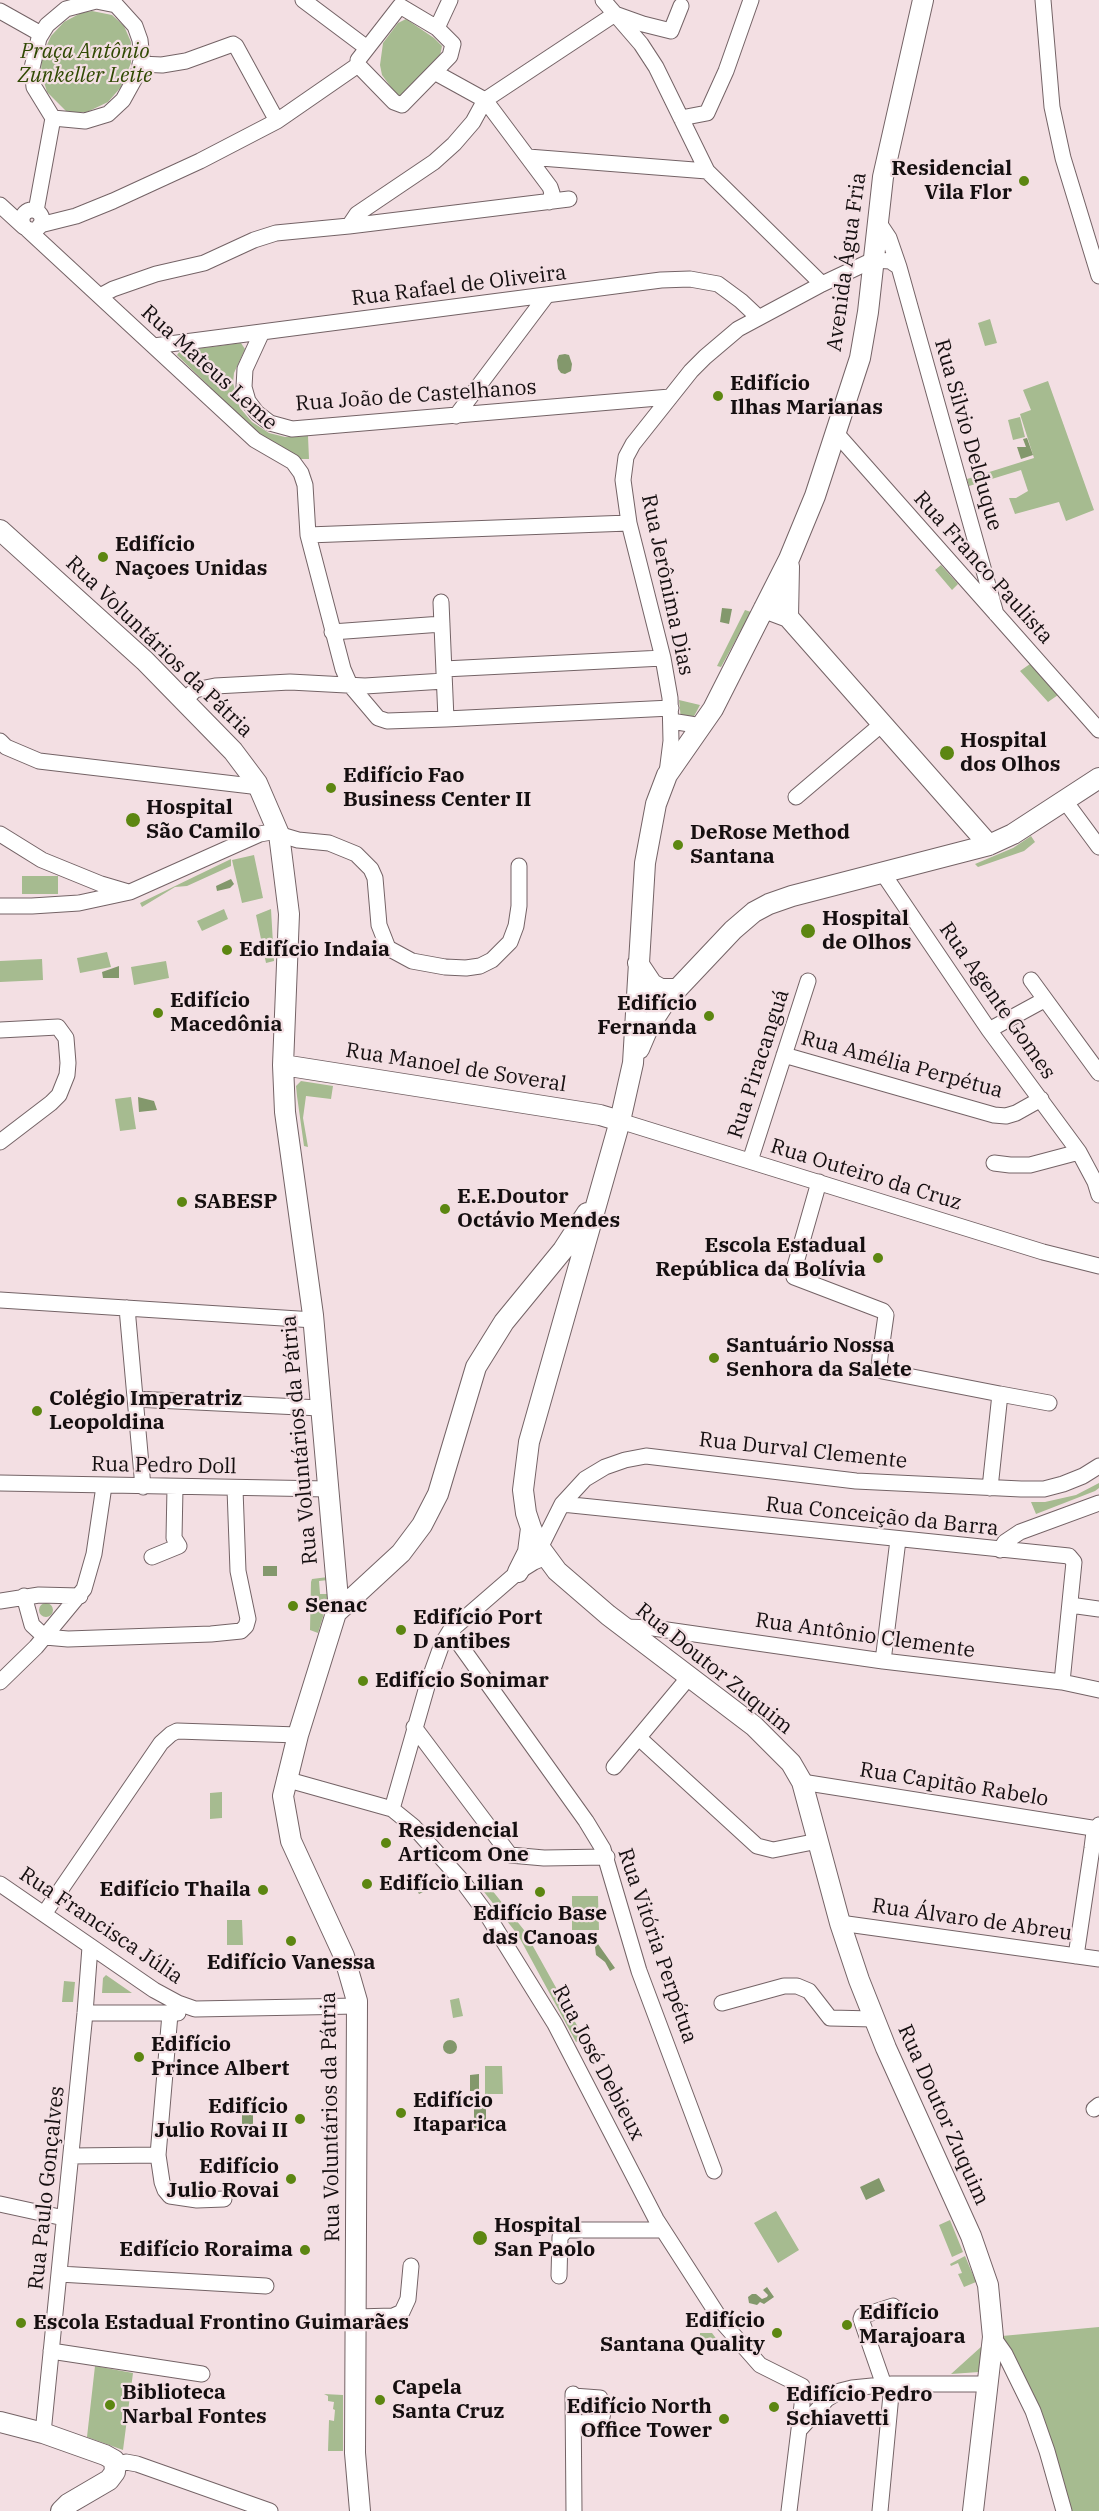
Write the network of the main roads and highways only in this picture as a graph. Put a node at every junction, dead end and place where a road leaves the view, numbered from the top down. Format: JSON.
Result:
{"nodes":[{"id":1,"x":922,"y":0,"type":"edge"},
{"id":2,"x":0,"y":530,"type":"edge"},
{"id":3,"x":789,"y":560,"type":"junction"},
{"id":4,"x":764,"y":608,"type":"junction"},
{"id":5,"x":788,"y":617,"type":"junction"},
{"id":6,"x":1099,"y":778,"type":"edge"},
{"id":7,"x":974,"y":828,"type":"junction"},
{"id":8,"x":989,"y":845,"type":"junction"},
{"id":9,"x":961,"y":854,"type":"junction"},
{"id":10,"x":638,"y":972,"type":"junction"},
{"id":11,"x":677,"y":989,"type":"junction"},
{"id":12,"x":633,"y":1063,"type":"junction"},
{"id":13,"x":283,"y":1065,"type":"junction"},
{"id":14,"x":620,"y":1121,"type":"junction"},
{"id":15,"x":598,"y":1200,"type":"junction"},
{"id":16,"x":531,"y":1528,"type":"junction"},
{"id":17,"x":336,"y":1565,"type":"junction"},
{"id":18,"x":380,"y":1572,"type":"junction"},
{"id":19,"x":518,"y":1572,"type":"road end"},
{"id":20,"x":336,"y":1613,"type":"junction"},
{"id":21,"x":0,"y":2422,"type":"edge"},
{"id":22,"x":61,"y":2511,"type":"edge"},
{"id":23,"x":360,"y":2511,"type":"edge"},
{"id":24,"x":973,"y":2511,"type":"edge"}],
"edges":[{"from":1,"to":3,"type":"main road","name":"Avenida Água Fria"},
{"from":2,"to":13,"type":"main road","name":"Rua Voluntários da Pátria"},
{"from":3,"to":4,"type":"main road","name":"Avenida Água Fria"},
{"from":3,"to":5,"type":"main road","name":"Avenida Água Fria"},
{"from":4,"to":5,"type":"main road"},
{"from":4,"to":10,"type":"main road","name":"Avenida Água Fria"},
{"from":5,"to":7,"type":"main road"},
{"from":6,"to":8,"type":"main road"},
{"from":7,"to":8,"type":"main road"},
{"from":7,"to":9,"type":"main road"},
{"from":8,"to":9,"type":"main road"},
{"from":9,"to":11,"type":"main road"},
{"from":10,"to":11,"type":"main road"},
{"from":10,"to":12,"type":"main road","name":"Rua Doutor Zuquim"},
{"from":11,"to":12,"type":"main road"},
{"from":12,"to":14,"type":"main road","name":"Rua Doutor Zuquim"},
{"from":13,"to":14,"type":"main road","name":"Rua Manoel de Soveral"},
{"from":13,"to":17,"type":"main road","name":"Rua Voluntários da Pátria"},
{"from":14,"to":15,"type":"main road","name":"Rua Doutor Zuquim"},
{"from":15,"to":16,"type":"main road","name":"Rua Doutor Zuquim"},
{"from":15,"to":18,"type":"main road"},
{"from":16,"to":19,"type":"main road"},
{"from":16,"to":24,"type":"main road","name":"Rua Doutor Zuquim"},
{"from":17,"to":18,"type":"main road"},
{"from":17,"to":20,"type":"main road","name":"Rua Voluntários da Pátria"},
{"from":18,"to":20,"type":"main road"},
{"from":20,"to":23,"type":"main road","name":"Rua Voluntários da Pátria"},
{"from":21,"to":22,"type":"main road"}]}
